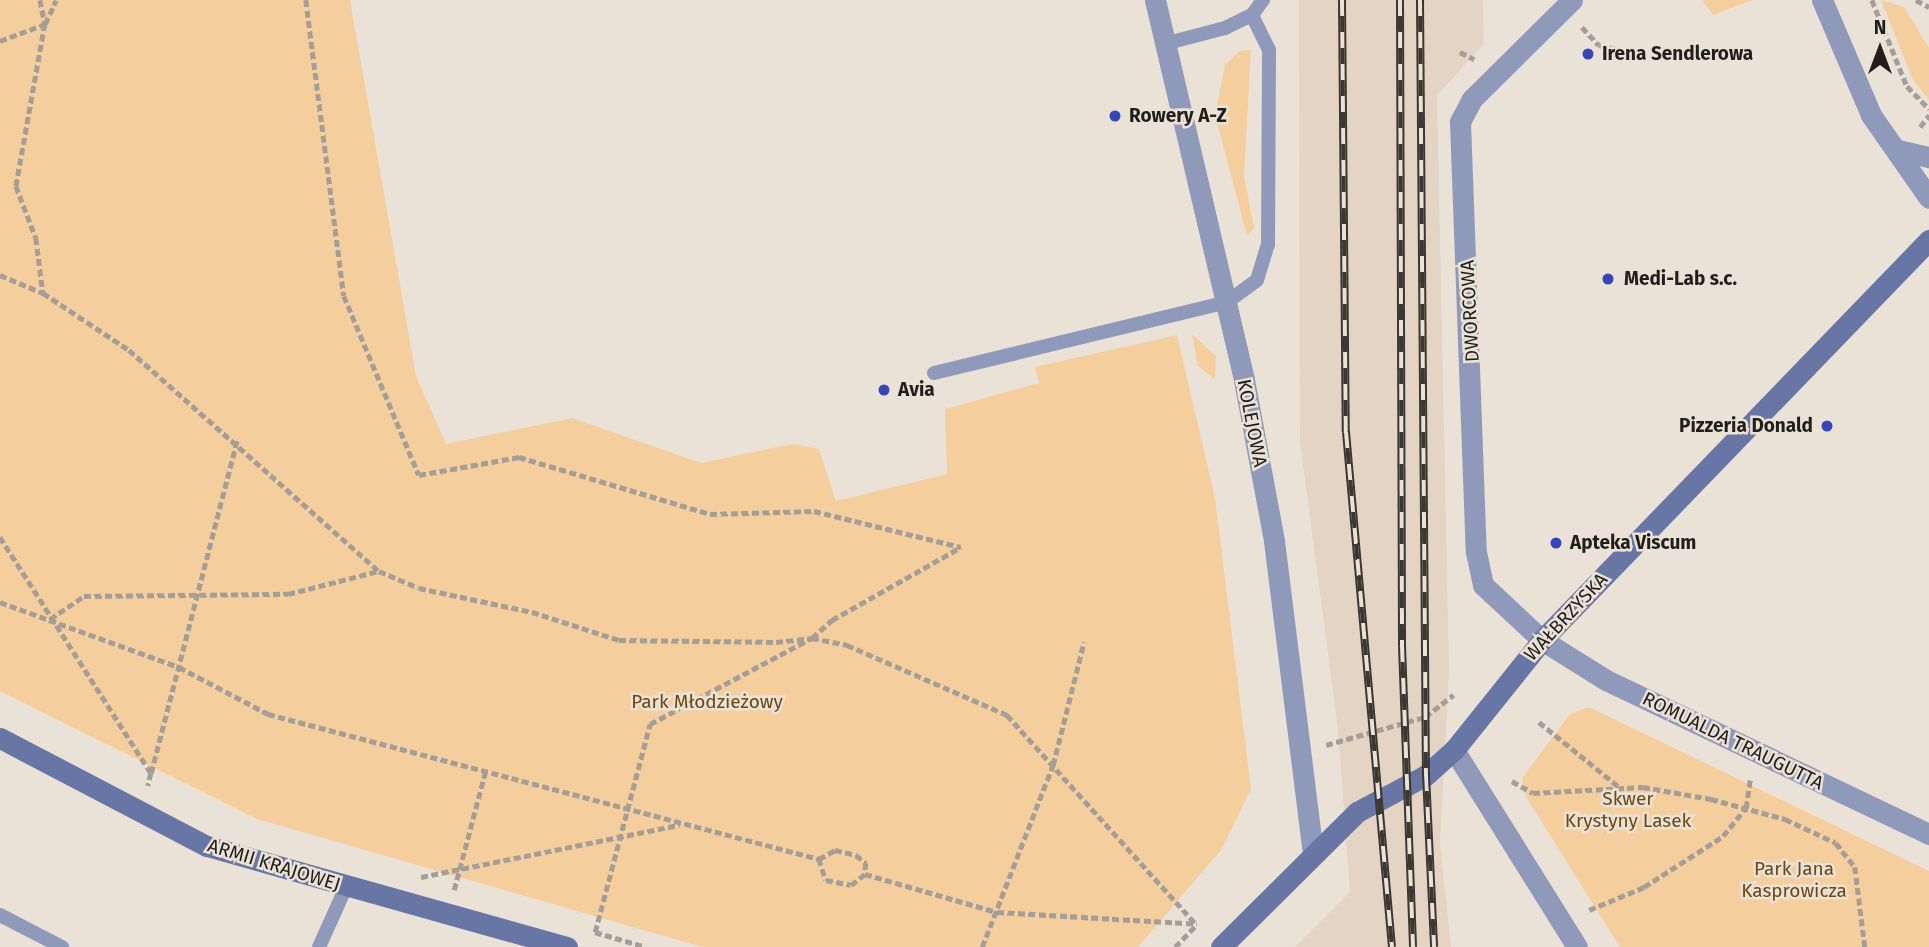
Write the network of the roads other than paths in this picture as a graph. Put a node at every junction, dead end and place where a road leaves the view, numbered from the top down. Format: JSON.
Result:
{"nodes":[{"id":1,"x":1155,"y":0,"type":"edge"},
{"id":2,"x":1263,"y":0,"type":"edge"},
{"id":3,"x":1572,"y":0,"type":"edge"},
{"id":4,"x":1822,"y":0,"type":"edge"},
{"id":5,"x":1252,"y":15,"type":"junction"},
{"id":6,"x":1164,"y":44,"type":"junction"},
{"id":7,"x":1898,"y":150,"type":"junction"},
{"id":8,"x":1929,"y":157,"type":"edge"},
{"id":9,"x":1929,"y":198,"type":"edge"},
{"id":10,"x":1929,"y":240,"type":"edge"},
{"id":11,"x":1227,"y":302,"type":"junction"},
{"id":12,"x":934,"y":373,"type":"dead end"},
{"id":13,"x":1542,"y":640,"type":"junction"},
{"id":14,"x":0,"y":737,"type":"edge"},
{"id":15,"x":1454,"y":750,"type":"junction"},
{"id":16,"x":1929,"y":834,"type":"edge"},
{"id":17,"x":1313,"y":853,"type":"junction"},
{"id":18,"x":346,"y":887,"type":"junction"},
{"id":19,"x":0,"y":915,"type":"edge"},
{"id":20,"x":62,"y":947,"type":"edge"},
{"id":21,"x":318,"y":947,"type":"edge"},
{"id":22,"x":566,"y":947,"type":"edge"},
{"id":23,"x":1221,"y":947,"type":"edge"},
{"id":24,"x":1577,"y":947,"type":"edge"}],
"edges":[{"from":1,"to":6,"type":"street","name":"KOLEJOWA"},
{"from":2,"to":5,"type":"lane"},
{"from":3,"to":13,"type":"street","name":"DWORCOWA"},
{"from":4,"to":7,"type":"street"},
{"from":5,"to":6,"type":"lane"},
{"from":5,"to":11,"type":"lane"},
{"from":6,"to":11,"type":"street","name":"KOLEJOWA"},
{"from":7,"to":8,"type":"street"},
{"from":7,"to":9,"type":"street"},
{"from":10,"to":13,"type":"main road","name":"WAŁBRZYSKA"},
{"from":11,"to":12,"type":"lane"},
{"from":11,"to":17,"type":"street","name":"KOLEJOWA"},
{"from":13,"to":15,"type":"main road","name":"WAŁBRZYSKA"},
{"from":13,"to":16,"type":"street","name":"ROMUALDA TRAUGUTTA"},
{"from":14,"to":18,"type":"main road","name":"ARMII KRAJOWEJ"},
{"from":15,"to":17,"type":"main road","name":"WAŁBRZYSKA"},
{"from":15,"to":24,"type":"street"},
{"from":17,"to":23,"type":"main road","name":"WAŁBRZYSKA"},
{"from":18,"to":21,"type":"lane"},
{"from":18,"to":22,"type":"main road","name":"ARMII KRAJOWEJ"},
{"from":19,"to":20,"type":"lane"}]}
